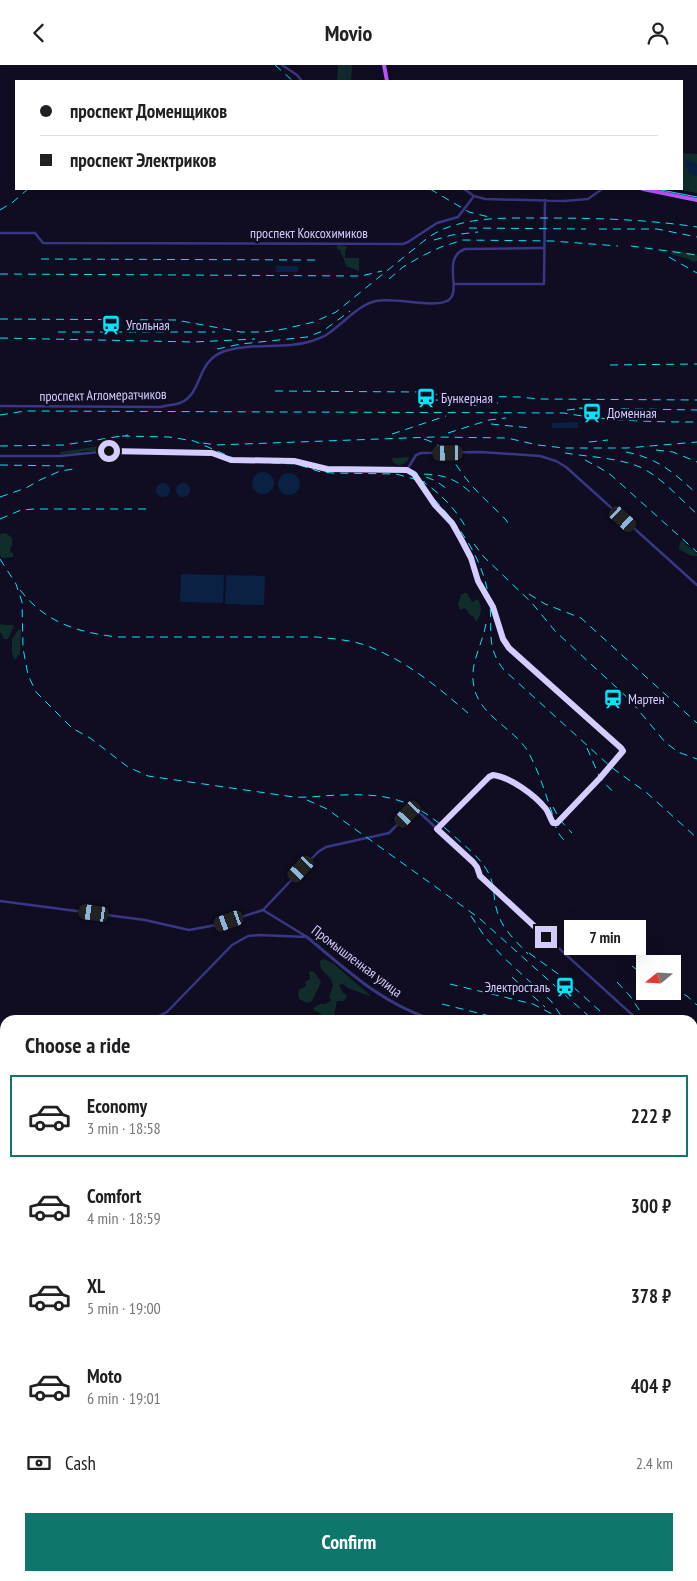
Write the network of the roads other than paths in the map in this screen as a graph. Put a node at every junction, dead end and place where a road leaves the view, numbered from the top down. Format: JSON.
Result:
{"nodes":[{"id":1,"x":282,"y":65,"type":"edge"},
{"id":2,"x":384,"y":65,"type":"edge"},
{"id":3,"x":301,"y":80,"type":"edge"},
{"id":4,"x":387,"y":80,"type":"edge"},
{"id":5,"x":465,"y":190,"type":"edge"},
{"id":6,"x":601,"y":190,"type":"edge"},
{"id":7,"x":648,"y":190,"type":"edge"},
{"id":8,"x":474,"y":196,"type":"junction"},
{"id":9,"x":697,"y":200,"type":"edge"},
{"id":10,"x":545,"y":201,"type":"junction"},
{"id":11,"x":0,"y":233,"type":"edge"},
{"id":12,"x":543,"y":248,"type":"junction"},
{"id":13,"x":453,"y":284,"type":"junction"},
{"id":14,"x":0,"y":406,"type":"edge"},
{"id":15,"x":0,"y":456,"type":"edge"},
{"id":16,"x":407,"y":470,"type":"junction"},
{"id":17,"x":697,"y":585,"type":"edge"},
{"id":18,"x":437,"y":829,"type":"junction"},
{"id":19,"x":0,"y":901,"type":"edge"},
{"id":20,"x":263,"y":910,"type":"junction"},
{"id":21,"x":307,"y":937,"type":"junction"},
{"id":22,"x":161,"y":1015,"type":"edge"},
{"id":23,"x":418,"y":1015,"type":"edge"},
{"id":24,"x":632,"y":1015,"type":"edge"}],
"edges":[{"from":1,"to":3,"type":"street"},
{"from":2,"to":4,"type":"main road"},
{"from":5,"to":8,"type":"street"},
{"from":6,"to":10,"type":"street"},
{"from":7,"to":9,"type":"main road"},
{"from":8,"to":10,"type":"street"},
{"from":8,"to":11,"type":"street","name":"проспект Коксохимиков"},
{"from":10,"to":12,"type":"street"},
{"from":12,"to":13,"type":"street","name":"проспект Агломератчиков"},
{"from":12,"to":13,"type":"street"},
{"from":13,"to":14,"type":"street","name":"проспект Агломератчиков"},
{"from":15,"to":16,"type":"street"},
{"from":16,"to":17,"type":"street"},
{"from":16,"to":18,"type":"street"},
{"from":18,"to":20,"type":"street"},
{"from":18,"to":24,"type":"street"},
{"from":19,"to":20,"type":"street"},
{"from":20,"to":21,"type":"street","name":"Промышленная улица"},
{"from":21,"to":22,"type":"street"},
{"from":21,"to":23,"type":"street","name":"Промышленная улица"}]}
